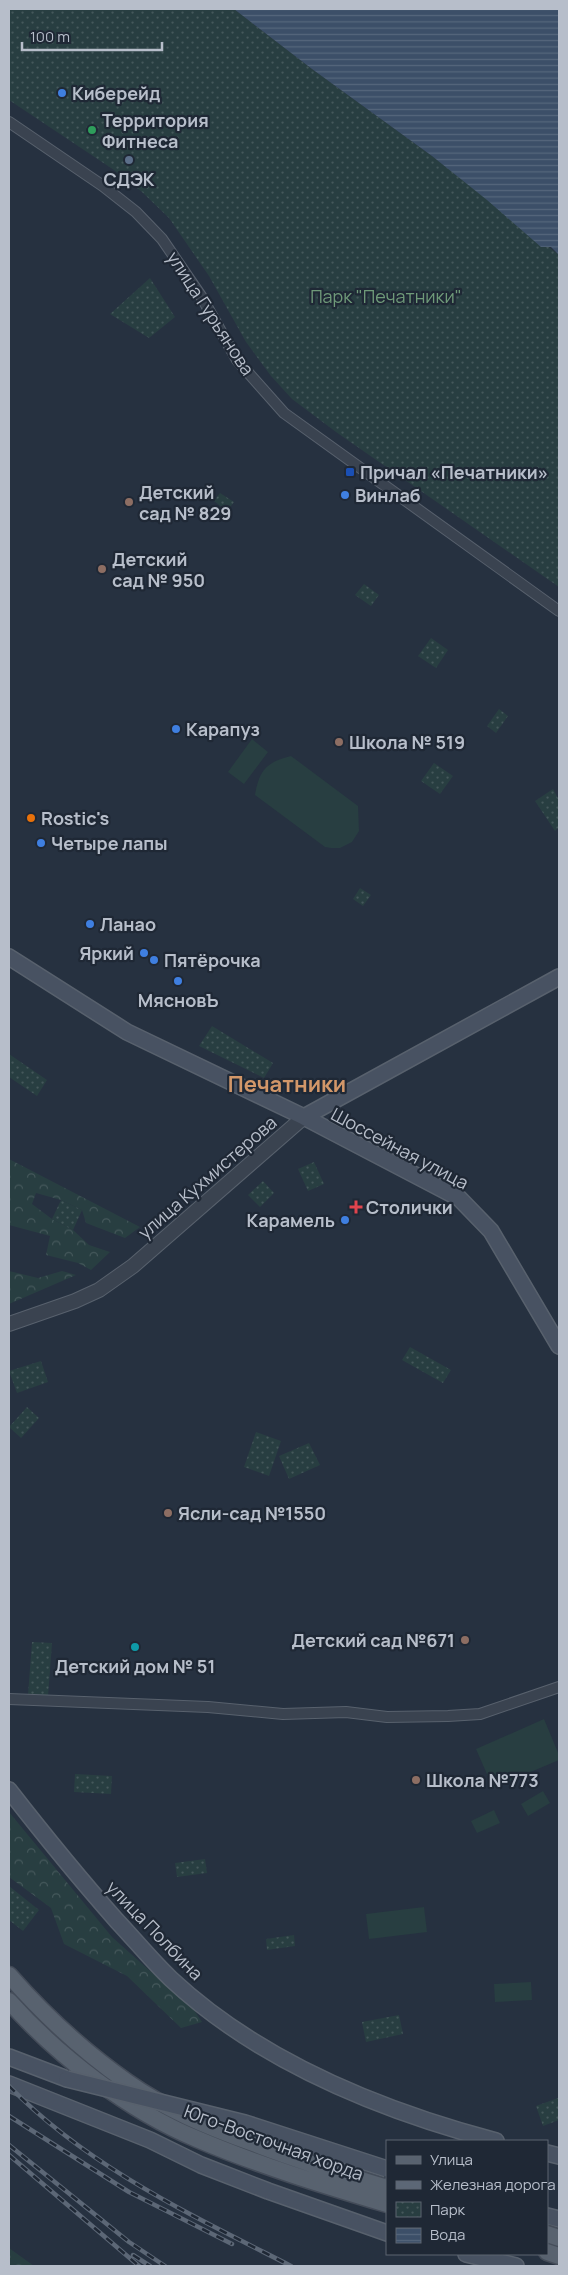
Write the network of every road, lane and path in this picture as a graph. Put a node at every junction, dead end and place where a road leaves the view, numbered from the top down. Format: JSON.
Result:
{"nodes":[{"id":1,"x":9,"y":122,"type":"edge"},
{"id":2,"x":559,"y":611,"type":"edge"},
{"id":3,"x":9,"y":957,"type":"edge"},
{"id":4,"x":559,"y":977,"type":"edge"},
{"id":5,"x":304,"y":1118,"type":"junction"},
{"id":6,"x":9,"y":1324,"type":"edge"},
{"id":7,"x":559,"y":1346,"type":"edge"},
{"id":8,"x":559,"y":1687,"type":"edge"},
{"id":9,"x":9,"y":1699,"type":"edge"},
{"id":10,"x":9,"y":1790,"type":"edge"},
{"id":11,"x":9,"y":1975,"type":"edge"},
{"id":12,"x":9,"y":2001,"type":"edge"},
{"id":13,"x":9,"y":2057,"type":"edge"},
{"id":14,"x":9,"y":2084,"type":"edge"},
{"id":15,"x":493,"y":2140,"type":"edge"},
{"id":16,"x":386,"y":2169,"type":"edge"},
{"id":17,"x":386,"y":2188,"type":"edge"},
{"id":18,"x":386,"y":2204,"type":"edge"},
{"id":19,"x":386,"y":2233,"type":"edge"},
{"id":20,"x":470,"y":2255,"type":"edge"},
{"id":21,"x":516,"y":2266,"type":"edge"}],
"edges":[{"from":1,"to":2,"type":"street","name":"улица Гурьянова"},
{"from":3,"to":5,"type":"main road","name":"Шоссейная улица"},
{"from":4,"to":5,"type":"main road","name":"улица Кухмистерова"},
{"from":5,"to":6,"type":"street","name":"улица Кухмистерова"},
{"from":5,"to":7,"type":"main road","name":"Шоссейная улица"},
{"from":8,"to":9,"type":"street"},
{"from":10,"to":15,"type":"main road","name":"улица Полбина"},
{"from":11,"to":17,"type":"main road","name":"Юго-Восточная хорда"},
{"from":12,"to":18,"type":"main road","name":"Юго-Восточная хорда"},
{"from":13,"to":16,"type":"main road","bridge":true},
{"from":14,"to":19,"type":"main road"},
{"from":20,"to":21,"type":"main road"}]}
